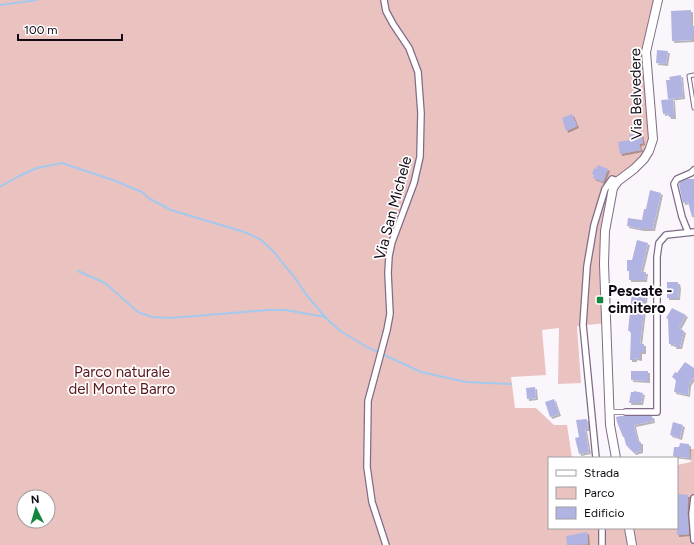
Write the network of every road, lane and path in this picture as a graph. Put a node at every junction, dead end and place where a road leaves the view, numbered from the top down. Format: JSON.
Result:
{"nodes":[{"id":1,"x":384,"y":0,"type":"edge"},
{"id":2,"x":658,"y":0,"type":"edge"},
{"id":3,"x":694,"y":75,"type":"edge"},
{"id":4,"x":694,"y":108,"type":"edge"},
{"id":5,"x":694,"y":170,"type":"edge"},
{"id":6,"x":618,"y":181,"type":"junction"},
{"id":7,"x":691,"y":232,"type":"edge"},
{"id":8,"x":610,"y":412,"type":"junction"},
{"id":9,"x":626,"y":412,"type":"joint"},
{"id":10,"x":596,"y":457,"type":"edge"},
{"id":11,"x":616,"y":457,"type":"edge"},
{"id":12,"x":694,"y":498,"type":"edge"},
{"id":13,"x":602,"y":529,"type":"edge"},
{"id":14,"x":628,"y":529,"type":"edge"},
{"id":15,"x":694,"y":540,"type":"edge"},
{"id":16,"x":386,"y":545,"type":"edge"},
{"id":17,"x":602,"y":545,"type":"edge"},
{"id":18,"x":632,"y":545,"type":"edge"}],
"edges":[{"from":1,"to":16,"type":"street","name":"Via San Michele"},
{"from":2,"to":6,"type":"main road","name":"Via Belvedere"},
{"from":3,"to":4,"type":"lane"},
{"from":5,"to":7,"type":"street"},
{"from":6,"to":8,"type":"main road"},
{"from":6,"to":10,"type":"street"},
{"from":7,"to":9,"type":"street"},
{"from":8,"to":9,"type":"street"},
{"from":8,"to":11,"type":"main road"},
{"from":12,"to":15,"type":"street"},
{"from":13,"to":17,"type":"street"},
{"from":14,"to":18,"type":"main road"}]}
